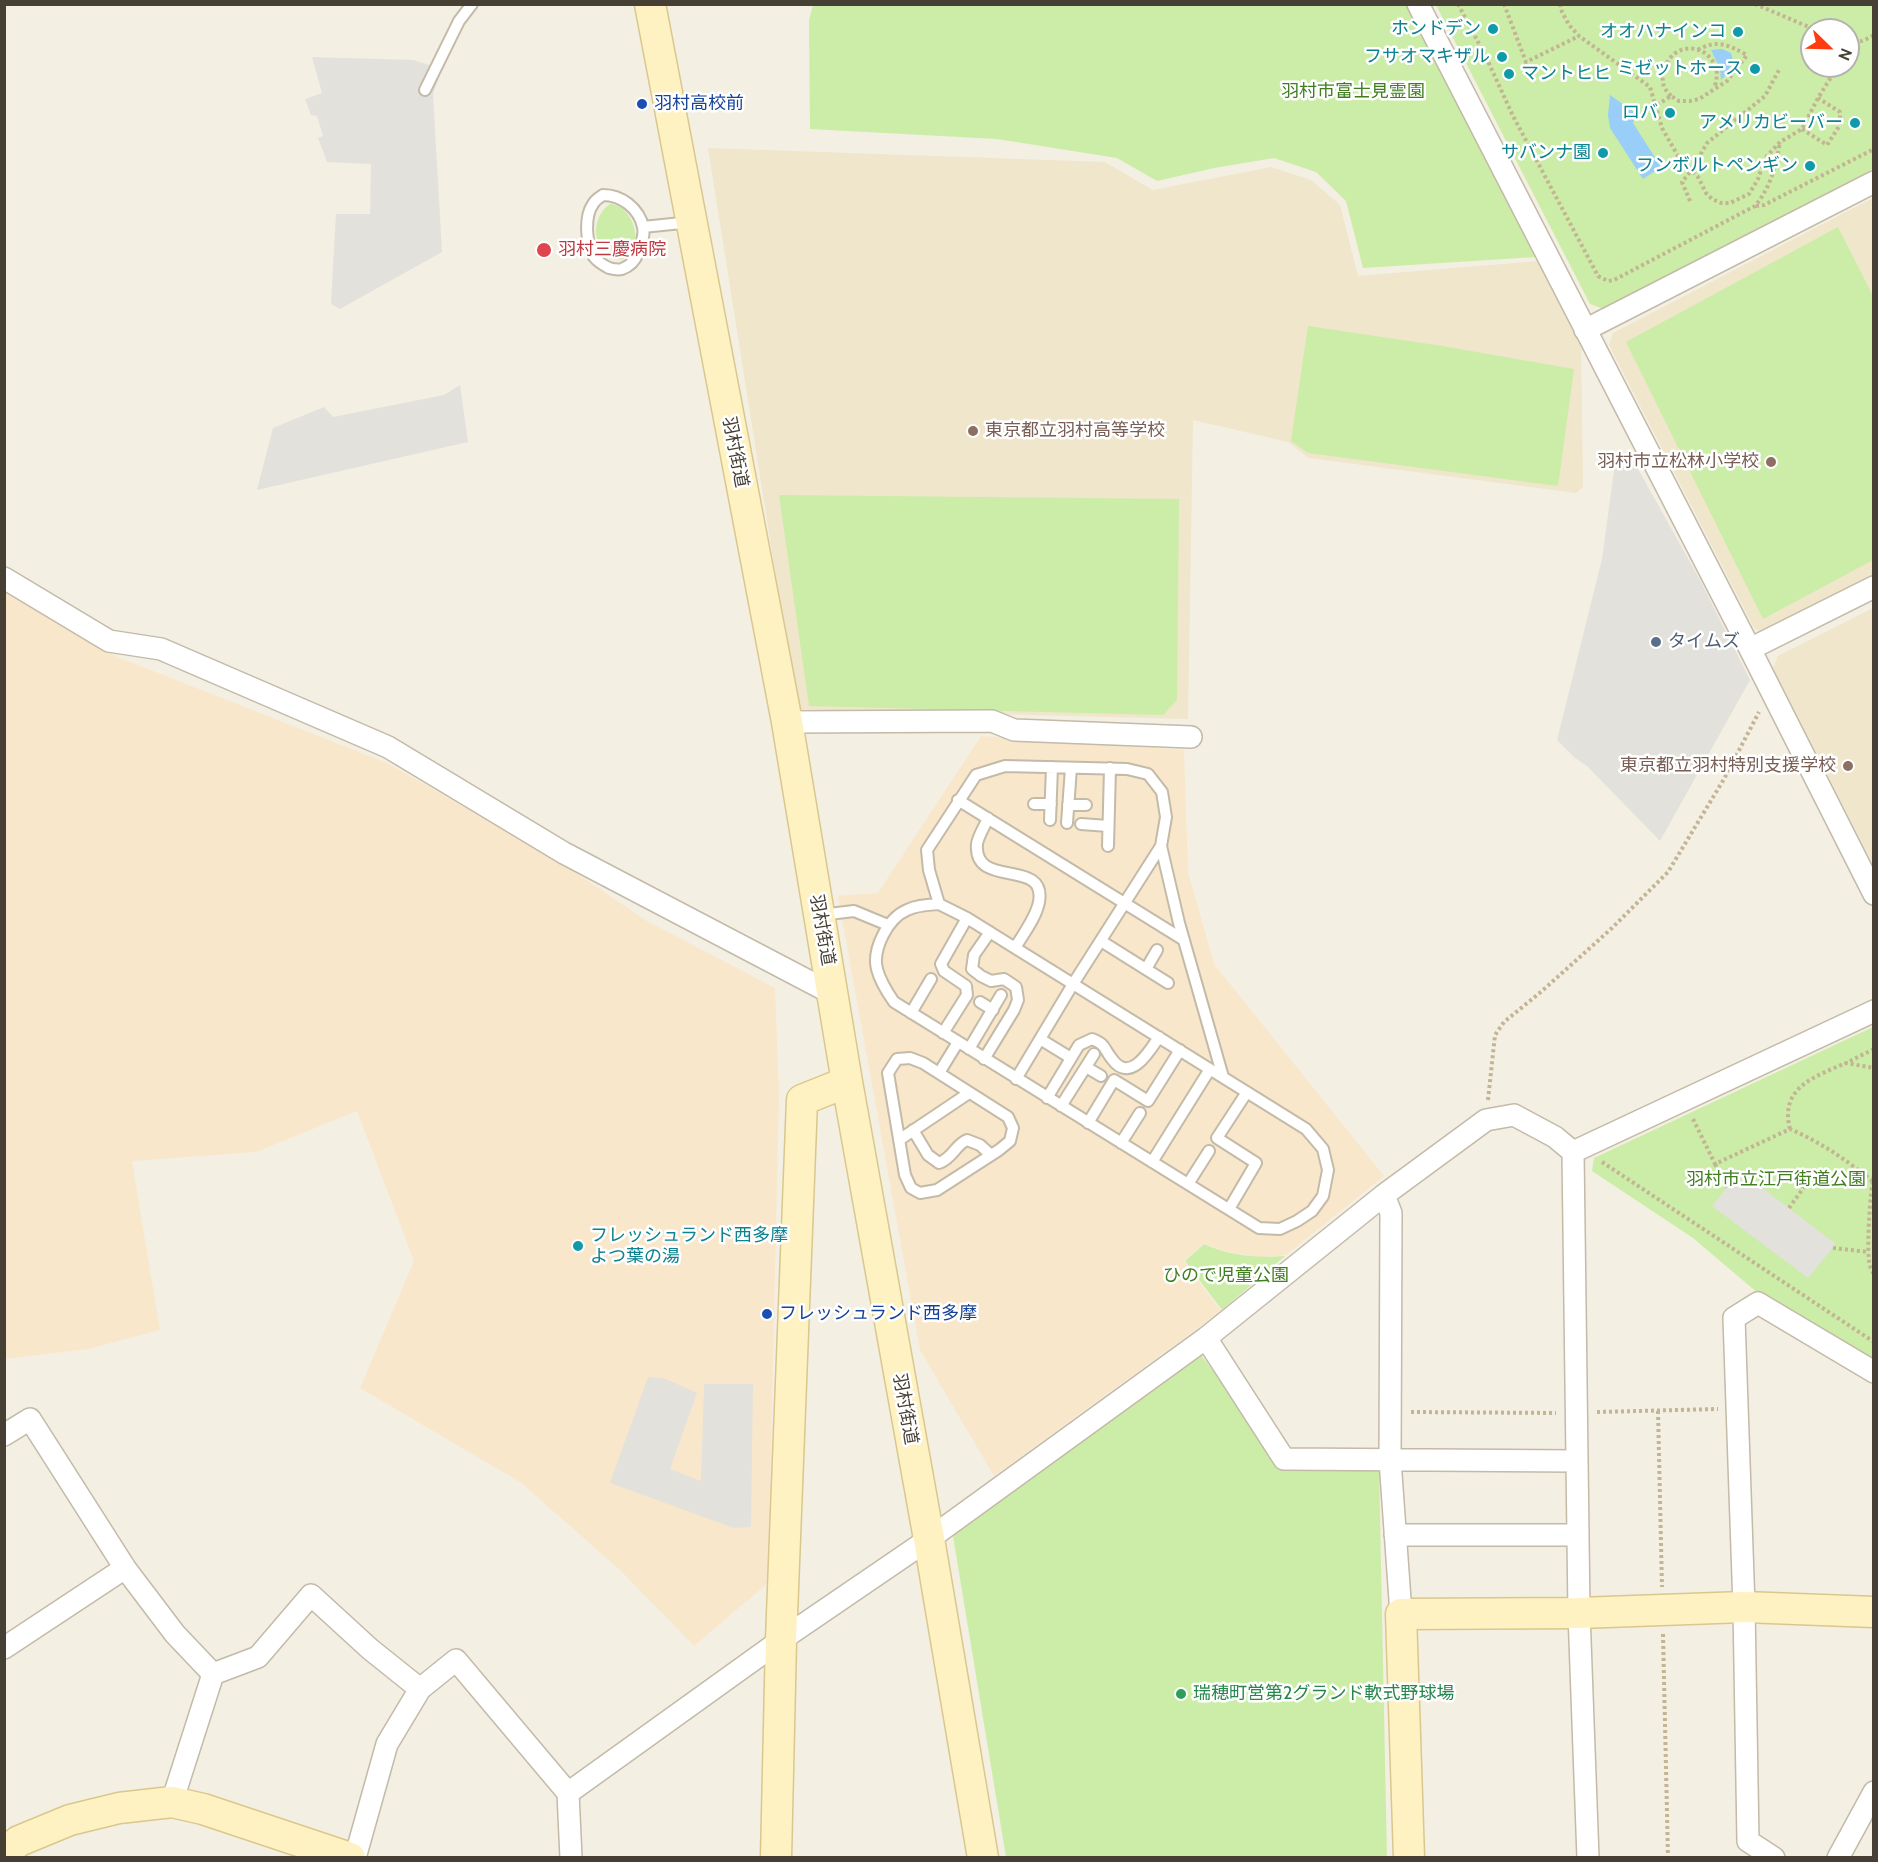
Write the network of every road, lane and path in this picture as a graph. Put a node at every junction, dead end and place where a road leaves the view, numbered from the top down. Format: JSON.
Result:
{"nodes":[{"id":1,"x":472,"y":4,"type":"edge"},
{"id":2,"x":650,"y":4,"type":"edge"},
{"id":3,"x":1418,"y":4,"type":"edge"},
{"id":4,"x":1458,"y":4,"type":"edge"},
{"id":5,"x":1504,"y":4,"type":"edge"},
{"id":6,"x":1560,"y":4,"type":"edge"},
{"id":7,"x":1755,"y":4,"type":"edge"},
{"id":8,"x":1800,"y":23,"type":"edge"},
{"id":9,"x":1579,"y":36,"type":"junction"},
{"id":10,"x":1874,"y":36,"type":"edge"},
{"id":11,"x":1860,"y":41,"type":"edge"},
{"id":12,"x":1697,"y":50,"type":"junction"},
{"id":13,"x":1780,"y":68,"type":"dead end"},
{"id":14,"x":1830,"y":78,"type":"edge"},
{"id":15,"x":1715,"y":87,"type":"junction"},
{"id":16,"x":424,"y":90,"type":"dead end"},
{"id":17,"x":1671,"y":96,"type":"junction"},
{"id":18,"x":1818,"y":98,"type":"junction"},
{"id":19,"x":1657,"y":105,"type":"junction"},
{"id":20,"x":1802,"y":129,"type":"junction"},
{"id":21,"x":1780,"y":142,"type":"junction"},
{"id":22,"x":1874,"y":149,"type":"edge"},
{"id":23,"x":1691,"y":171,"type":"junction"},
{"id":24,"x":1874,"y":182,"type":"edge"},
{"id":25,"x":1690,"y":201,"type":"dead end"},
{"id":26,"x":1755,"y":206,"type":"junction"},
{"id":27,"x":691,"y":222,"type":"junction"},
{"id":28,"x":643,"y":226,"type":"junction"},
{"id":29,"x":1585,"y":330,"type":"junction"},
{"id":30,"x":4,"y":578,"type":"edge"},
{"id":31,"x":1874,"y":587,"type":"edge"},
{"id":32,"x":1750,"y":649,"type":"junction"},
{"id":33,"x":1761,"y":708,"type":"dead end"},
{"id":34,"x":787,"y":722,"type":"junction"},
{"id":35,"x":1191,"y":738,"type":"dead end"},
{"id":36,"x":1052,"y":767,"type":"junction"},
{"id":37,"x":1071,"y":768,"type":"junction"},
{"id":38,"x":1110,"y":768,"type":"junction"},
{"id":39,"x":958,"y":800,"type":"junction"},
{"id":40,"x":1034,"y":804,"type":"dead end"},
{"id":41,"x":1051,"y":804,"type":"junction"},
{"id":42,"x":1068,"y":805,"type":"junction"},
{"id":43,"x":1086,"y":805,"type":"dead end"},
{"id":44,"x":988,"y":818,"type":"junction"},
{"id":45,"x":1050,"y":819,"type":"dead end"},
{"id":46,"x":1067,"y":823,"type":"dead end"},
{"id":47,"x":1081,"y":824,"type":"dead end"},
{"id":48,"x":1108,"y":826,"type":"junction"},
{"id":49,"x":1108,"y":846,"type":"dead end"},
{"id":50,"x":1161,"y":846,"type":"junction"},
{"id":51,"x":1874,"y":894,"type":"edge"},
{"id":52,"x":1125,"y":903,"type":"junction"},
{"id":53,"x":939,"y":904,"type":"junction"},
{"id":54,"x":820,"y":915,"type":"junction"},
{"id":55,"x":967,"y":918,"type":"junction"},
{"id":56,"x":888,"y":925,"type":"junction"},
{"id":57,"x":990,"y":932,"type":"junction"},
{"id":58,"x":1184,"y":940,"type":"junction"},
{"id":59,"x":1101,"y":941,"type":"junction"},
{"id":60,"x":1015,"y":948,"type":"junction"},
{"id":61,"x":1157,"y":950,"type":"dead end"},
{"id":62,"x":1146,"y":969,"type":"junction"},
{"id":63,"x":931,"y":979,"type":"dead end"},
{"id":64,"x":1168,"y":983,"type":"dead end"},
{"id":65,"x":1073,"y":984,"type":"junction"},
{"id":66,"x":833,"y":994,"type":"junction"},
{"id":67,"x":1001,"y":995,"type":"dead end"},
{"id":68,"x":980,"y":1002,"type":"dead end"},
{"id":69,"x":993,"y":1010,"type":"junction"},
{"id":70,"x":1874,"y":1011,"type":"edge"},
{"id":71,"x":911,"y":1013,"type":"junction"},
{"id":72,"x":943,"y":1033,"type":"junction"},
{"id":73,"x":1159,"y":1037,"type":"junction"},
{"id":74,"x":1040,"y":1039,"type":"junction"},
{"id":75,"x":958,"y":1042,"type":"junction"},
{"id":76,"x":969,"y":1049,"type":"junction"},
{"id":77,"x":1874,"y":1049,"type":"edge"},
{"id":78,"x":1180,"y":1050,"type":"junction"},
{"id":79,"x":1094,"y":1054,"type":"dead end"},
{"id":80,"x":1071,"y":1058,"type":"junction"},
{"id":81,"x":984,"y":1059,"type":"junction"},
{"id":82,"x":1846,"y":1063,"type":"junction"},
{"id":83,"x":1086,"y":1067,"type":"junction"},
{"id":84,"x":1874,"y":1068,"type":"edge"},
{"id":85,"x":1210,"y":1069,"type":"junction"},
{"id":86,"x":939,"y":1073,"type":"junction"},
{"id":87,"x":1101,"y":1076,"type":"dead end"},
{"id":88,"x":1223,"y":1077,"type":"junction"},
{"id":89,"x":1016,"y":1079,"type":"junction"},
{"id":90,"x":847,"y":1082,"type":"junction"},
{"id":91,"x":1247,"y":1092,"type":"junction"},
{"id":92,"x":969,"y":1093,"type":"junction"},
{"id":93,"x":1047,"y":1098,"type":"junction"},
{"id":94,"x":1683,"y":1100,"type":"junction"},
{"id":95,"x":1488,"y":1104,"type":"dead end"},
{"id":96,"x":1061,"y":1106,"type":"junction"},
{"id":97,"x":1140,"y":1113,"type":"dead end"},
{"id":98,"x":1088,"y":1123,"type":"junction"},
{"id":99,"x":1790,"y":1129,"type":"junction"},
{"id":100,"x":913,"y":1130,"type":"junction"},
{"id":101,"x":899,"y":1140,"type":"junction"},
{"id":102,"x":1121,"y":1143,"type":"junction"},
{"id":103,"x":1209,"y":1150,"type":"dead end"},
{"id":104,"x":1577,"y":1150,"type":"junction"},
{"id":105,"x":990,"y":1155,"type":"junction"},
{"id":106,"x":1152,"y":1162,"type":"junction"},
{"id":107,"x":1715,"y":1164,"type":"junction"},
{"id":108,"x":1812,"y":1176,"type":"dead end"},
{"id":109,"x":1873,"y":1178,"type":"edge"},
{"id":110,"x":1188,"y":1184,"type":"junction"},
{"id":111,"x":1727,"y":1187,"type":"dead end"},
{"id":112,"x":1384,"y":1195,"type":"junction"},
{"id":113,"x":1789,"y":1208,"type":"dead end"},
{"id":114,"x":1228,"y":1209,"type":"junction"},
{"id":115,"x":1833,"y":1248,"type":"dead end"},
{"id":116,"x":1869,"y":1252,"type":"junction"},
{"id":117,"x":1874,"y":1274,"type":"edge"},
{"id":118,"x":1206,"y":1338,"type":"junction"},
{"id":119,"x":1874,"y":1342,"type":"edge"},
{"id":120,"x":1874,"y":1372,"type":"edge"},
{"id":121,"x":4,"y":1435,"type":"edge"},
{"id":122,"x":1390,"y":1460,"type":"junction"},
{"id":123,"x":1576,"y":1461,"type":"junction"},
{"id":124,"x":1395,"y":1535,"type":"junction"},
{"id":125,"x":1577,"y":1535,"type":"junction"},
{"id":126,"x":929,"y":1539,"type":"junction"},
{"id":127,"x":125,"y":1568,"type":"junction"},
{"id":128,"x":1744,"y":1607,"type":"junction"},
{"id":129,"x":1874,"y":1612,"type":"edge"},
{"id":130,"x":1579,"y":1613,"type":"junction"},
{"id":131,"x":1401,"y":1614,"type":"junction"},
{"id":132,"x":781,"y":1640,"type":"junction"},
{"id":133,"x":4,"y":1648,"type":"edge"},
{"id":134,"x":213,"y":1674,"type":"junction"},
{"id":135,"x":420,"y":1689,"type":"junction"},
{"id":136,"x":1874,"y":1792,"type":"edge"},
{"id":137,"x":568,"y":1793,"type":"junction"},
{"id":138,"x":172,"y":1803,"type":"junction"},
{"id":139,"x":4,"y":1853,"type":"edge"},
{"id":140,"x":352,"y":1857,"type":"edge"},
{"id":141,"x":571,"y":1857,"type":"edge"},
{"id":142,"x":776,"y":1857,"type":"edge"},
{"id":143,"x":983,"y":1857,"type":"edge"},
{"id":144,"x":1409,"y":1857,"type":"edge"},
{"id":145,"x":1588,"y":1857,"type":"edge"},
{"id":146,"x":1774,"y":1857,"type":"edge"},
{"id":147,"x":1838,"y":1857,"type":"edge"}],
"edges":[{"from":1,"to":16,"type":"lane"},
{"from":2,"to":27,"type":"street","name":"羽村街道"},
{"from":3,"to":29,"type":"street"},
{"from":4,"to":26,"type":"path"},
{"from":5,"to":9,"type":"path"},
{"from":6,"to":9,"type":"path"},
{"from":7,"to":8,"type":"path"},
{"from":9,"to":19,"type":"path"},
{"from":10,"to":11,"type":"path"},
{"from":12,"to":15,"type":"path"},
{"from":12,"to":15,"type":"path"},
{"from":12,"to":17,"type":"path"},
{"from":13,"to":23,"type":"path"},
{"from":14,"to":18,"type":"path"},
{"from":15,"to":17,"type":"path"},
{"from":17,"to":19,"type":"path"},
{"from":18,"to":20,"type":"path"},
{"from":18,"to":20,"type":"path"},
{"from":19,"to":23,"type":"path"},
{"from":20,"to":21,"type":"path"},
{"from":21,"to":23,"type":"path"},
{"from":21,"to":26,"type":"path"},
{"from":22,"to":26,"type":"path"},
{"from":23,"to":25,"type":"path"},
{"from":24,"to":29,"type":"street"},
{"from":27,"to":28,"type":"lane"},
{"from":27,"to":34,"type":"street","name":"羽村街道"},
{"from":28,"to":28,"type":"lane"},
{"from":29,"to":32,"type":"street"},
{"from":30,"to":66,"type":"street"},
{"from":31,"to":32,"type":"street"},
{"from":32,"to":51,"type":"street"},
{"from":33,"to":95,"type":"path"},
{"from":34,"to":35,"type":"street"},
{"from":34,"to":54,"type":"street","name":"羽村街道"},
{"from":36,"to":37,"type":"lane"},
{"from":36,"to":39,"type":"lane"},
{"from":36,"to":41,"type":"lane"},
{"from":37,"to":38,"type":"lane"},
{"from":37,"to":42,"type":"lane"},
{"from":38,"to":48,"type":"lane"},
{"from":38,"to":50,"type":"lane"},
{"from":39,"to":44,"type":"lane"},
{"from":39,"to":53,"type":"lane"},
{"from":40,"to":41,"type":"lane"},
{"from":41,"to":45,"type":"lane"},
{"from":42,"to":43,"type":"lane"},
{"from":42,"to":46,"type":"lane"},
{"from":44,"to":52,"type":"lane"},
{"from":44,"to":60,"type":"lane"},
{"from":47,"to":48,"type":"lane"},
{"from":48,"to":49,"type":"lane"},
{"from":50,"to":52,"type":"lane"},
{"from":50,"to":58,"type":"lane"},
{"from":52,"to":58,"type":"lane"},
{"from":52,"to":59,"type":"lane"},
{"from":53,"to":55,"type":"lane"},
{"from":53,"to":56,"type":"lane"},
{"from":54,"to":56,"type":"lane"},
{"from":54,"to":66,"type":"street","name":"羽村街道"},
{"from":55,"to":57,"type":"lane"},
{"from":55,"to":72,"type":"lane"},
{"from":56,"to":71,"type":"lane"},
{"from":57,"to":60,"type":"lane"},
{"from":57,"to":81,"type":"lane"},
{"from":58,"to":88,"type":"lane"},
{"from":59,"to":62,"type":"lane"},
{"from":59,"to":65,"type":"lane"},
{"from":60,"to":65,"type":"lane"},
{"from":61,"to":62,"type":"lane"},
{"from":62,"to":64,"type":"lane"},
{"from":63,"to":71,"type":"lane"},
{"from":65,"to":73,"type":"lane"},
{"from":65,"to":74,"type":"lane"},
{"from":66,"to":90,"type":"street","name":"羽村街道"},
{"from":67,"to":69,"type":"lane"},
{"from":68,"to":69,"type":"lane"},
{"from":69,"to":76,"type":"lane"},
{"from":70,"to":94,"type":"street"},
{"from":71,"to":72,"type":"lane"},
{"from":72,"to":75,"type":"lane"},
{"from":73,"to":78,"type":"lane"},
{"from":73,"to":80,"type":"lane"},
{"from":74,"to":80,"type":"lane"},
{"from":74,"to":89,"type":"lane"},
{"from":75,"to":76,"type":"lane"},
{"from":75,"to":86,"type":"lane"},
{"from":76,"to":81,"type":"lane"},
{"from":77,"to":82,"type":"path"},
{"from":78,"to":85,"type":"lane"},
{"from":78,"to":98,"type":"lane"},
{"from":79,"to":83,"type":"lane"},
{"from":80,"to":93,"type":"lane"},
{"from":81,"to":89,"type":"lane"},
{"from":82,"to":84,"type":"path"},
{"from":82,"to":99,"type":"path"},
{"from":83,"to":87,"type":"lane"},
{"from":83,"to":96,"type":"lane"},
{"from":85,"to":88,"type":"lane"},
{"from":85,"to":106,"type":"lane"},
{"from":86,"to":92,"type":"lane"},
{"from":86,"to":101,"type":"lane"},
{"from":88,"to":91,"type":"lane"},
{"from":89,"to":93,"type":"lane"},
{"from":90,"to":126,"type":"street","name":"羽村街道"},
{"from":90,"to":132,"type":"street"},
{"from":91,"to":114,"type":"lane"},
{"from":91,"to":114,"type":"lane"},
{"from":92,"to":100,"type":"lane"},
{"from":92,"to":105,"type":"lane"},
{"from":93,"to":96,"type":"lane"},
{"from":94,"to":104,"type":"street"},
{"from":94,"to":107,"type":"path"},
{"from":96,"to":98,"type":"lane"},
{"from":97,"to":102,"type":"lane"},
{"from":98,"to":102,"type":"lane"},
{"from":99,"to":107,"type":"path"},
{"from":99,"to":109,"type":"path"},
{"from":100,"to":101,"type":"lane"},
{"from":100,"to":105,"type":"lane"},
{"from":101,"to":105,"type":"lane"},
{"from":102,"to":106,"type":"lane"},
{"from":103,"to":110,"type":"lane"},
{"from":104,"to":112,"type":"street"},
{"from":104,"to":119,"type":"path"},
{"from":104,"to":123,"type":"street"},
{"from":106,"to":110,"type":"lane"},
{"from":107,"to":111,"type":"path"},
{"from":108,"to":113,"type":"path"},
{"from":109,"to":116,"type":"path"},
{"from":110,"to":114,"type":"lane"},
{"from":112,"to":118,"type":"street"},
{"from":112,"to":122,"type":"street"},
{"from":115,"to":116,"type":"path"},
{"from":116,"to":117,"type":"path"},
{"from":118,"to":122,"type":"street"},
{"from":118,"to":126,"type":"street"},
{"from":120,"to":128,"type":"street"},
{"from":121,"to":127,"type":"street"},
{"from":122,"to":123,"type":"street"},
{"from":122,"to":124,"type":"street"},
{"from":123,"to":125,"type":"street"},
{"from":124,"to":125,"type":"street"},
{"from":124,"to":131,"type":"street"},
{"from":125,"to":130,"type":"street"},
{"from":126,"to":132,"type":"street"},
{"from":126,"to":143,"type":"street","name":"羽村街道"},
{"from":127,"to":133,"type":"street"},
{"from":127,"to":134,"type":"street"},
{"from":128,"to":129,"type":"street"},
{"from":128,"to":130,"type":"street"},
{"from":128,"to":146,"type":"street"},
{"from":130,"to":131,"type":"street"},
{"from":130,"to":145,"type":"street"},
{"from":131,"to":144,"type":"street"},
{"from":132,"to":137,"type":"street"},
{"from":132,"to":142,"type":"street"},
{"from":134,"to":135,"type":"street"},
{"from":134,"to":138,"type":"street"},
{"from":135,"to":137,"type":"street"},
{"from":135,"to":140,"type":"street"},
{"from":136,"to":147,"type":"street"},
{"from":137,"to":141,"type":"street"},
{"from":138,"to":139,"type":"street"},
{"from":138,"to":140,"type":"street"}]}
